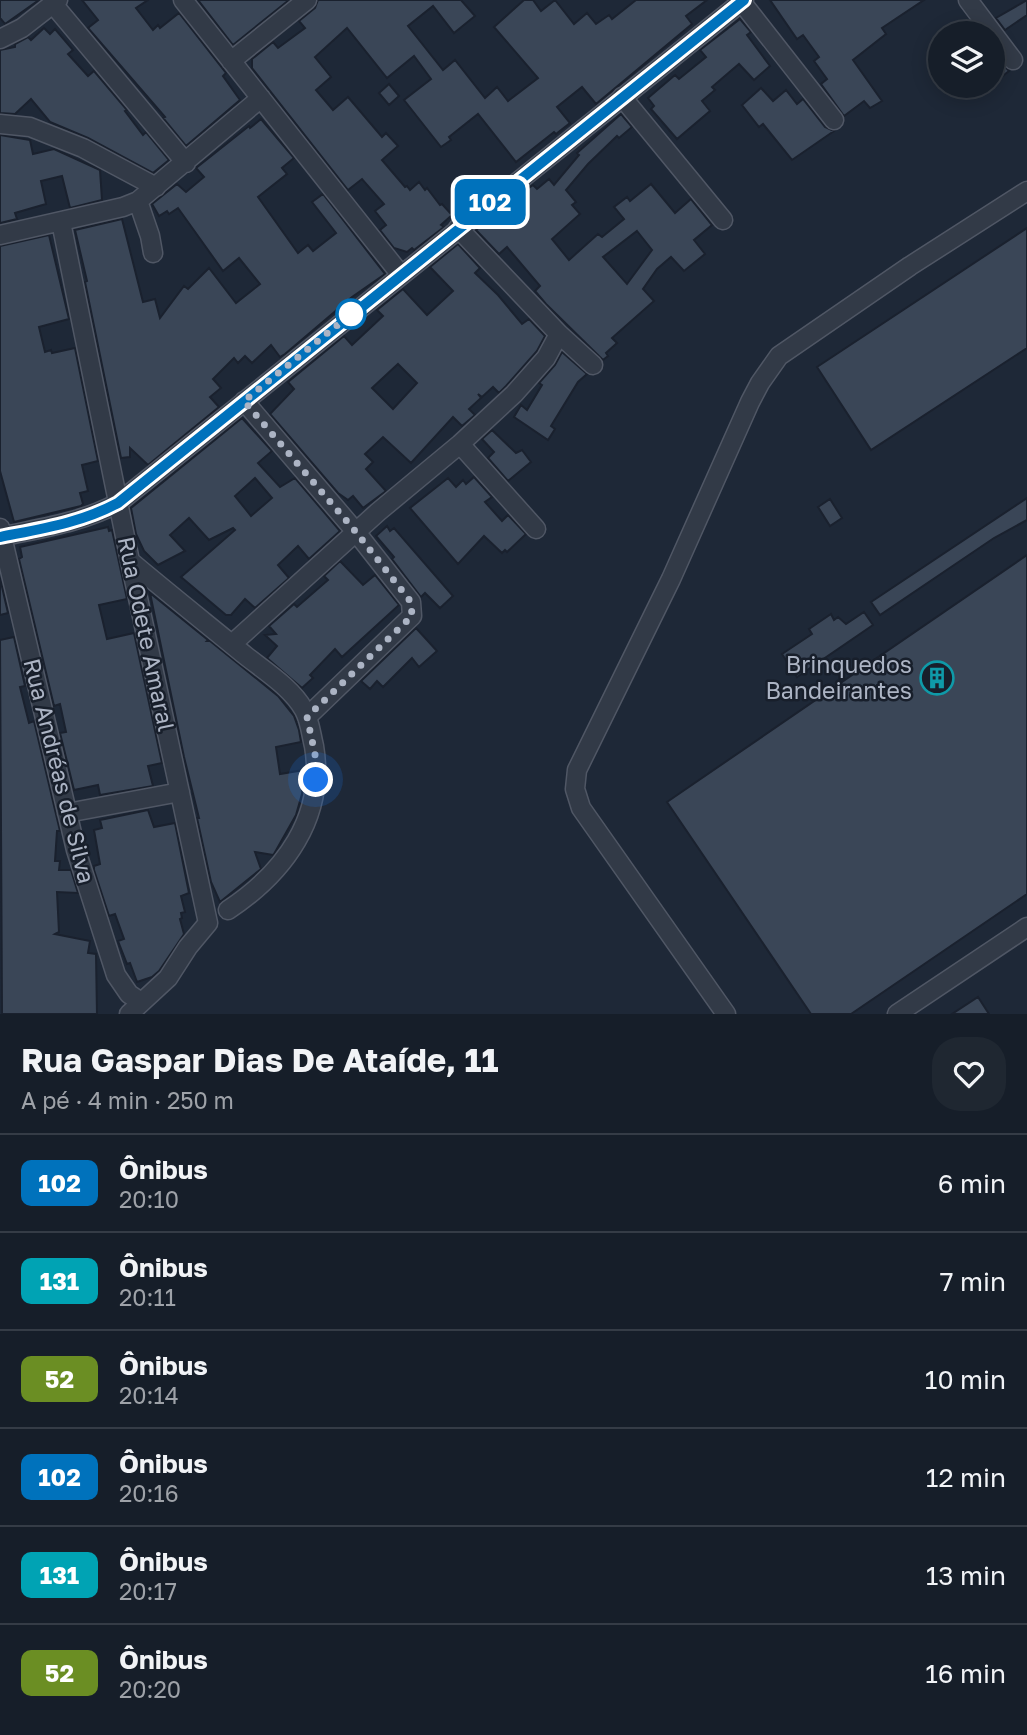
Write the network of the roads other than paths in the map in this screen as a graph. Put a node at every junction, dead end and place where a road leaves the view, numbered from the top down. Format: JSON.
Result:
{"nodes":[{"id":1,"x":183,"y":0,"type":"edge"},
{"id":2,"x":307,"y":0,"type":"edge"},
{"id":3,"x":968,"y":0,"type":"edge"},
{"id":4,"x":742,"y":1,"type":"edge"},
{"id":5,"x":55,"y":2,"type":"edge"},
{"id":6,"x":1,"y":39,"type":"edge"},
{"id":7,"x":1013,"y":60,"type":"dead end"},
{"id":8,"x":231,"y":61,"type":"junction"},
{"id":9,"x":622,"y":97,"type":"junction"},
{"id":10,"x":261,"y":98,"type":"junction"},
{"id":11,"x":834,"y":120,"type":"dead end"},
{"id":12,"x":0,"y":124,"type":"edge"},
{"id":13,"x":186,"y":163,"type":"junction"},
{"id":14,"x":156,"y":187,"type":"junction"},
{"id":15,"x":1027,"y":191,"type":"edge"},
{"id":16,"x":138,"y":201,"type":"junction"},
{"id":17,"x":723,"y":220,"type":"dead end"},
{"id":18,"x":61,"y":222,"type":"junction"},
{"id":19,"x":458,"y":228,"type":"junction"},
{"id":20,"x":0,"y":235,"type":"edge"},
{"id":21,"x":153,"y":253,"type":"dead end"},
{"id":22,"x":401,"y":275,"type":"junction"},
{"id":23,"x":559,"y":334,"type":"junction"},
{"id":24,"x":593,"y":365,"type":"dead end"},
{"id":25,"x":244,"y":401,"type":"junction"},
{"id":26,"x":460,"y":444,"type":"junction"},
{"id":27,"x":118,"y":503,"type":"junction"},
{"id":28,"x":536,"y":529,"type":"dead end"},
{"id":29,"x":356,"y":532,"type":"junction"},
{"id":30,"x":1,"y":534,"type":"edge"},
{"id":31,"x":130,"y":561,"type":"junction"},
{"id":32,"x":232,"y":644,"type":"junction"},
{"id":33,"x":307,"y":717,"type":"junction"},
{"id":34,"x":180,"y":792,"type":"junction"},
{"id":35,"x":67,"y":813,"type":"junction"},
{"id":36,"x":228,"y":910,"type":"dead end"},
{"id":37,"x":1027,"y":927,"type":"edge"},
{"id":38,"x":139,"y":1010,"type":"edge"},
{"id":39,"x":726,"y":1014,"type":"edge"},
{"id":40,"x":897,"y":1014,"type":"edge"}],
"edges":[{"from":1,"to":8,"type":"street"},
{"from":2,"to":8,"type":"street"},
{"from":3,"to":7,"type":"street"},
{"from":4,"to":9,"type":"street"},
{"from":4,"to":11,"type":"street"},
{"from":5,"to":6,"type":"street"},
{"from":5,"to":13,"type":"street"},
{"from":8,"to":10,"type":"street"},
{"from":9,"to":17,"type":"street"},
{"from":9,"to":19,"type":"street"},
{"from":10,"to":13,"type":"street"},
{"from":10,"to":22,"type":"street"},
{"from":12,"to":14,"type":"street"},
{"from":13,"to":14,"type":"street"},
{"from":14,"to":16,"type":"street"},
{"from":15,"to":39,"type":"street"},
{"from":16,"to":18,"type":"street"},
{"from":16,"to":21,"type":"street"},
{"from":18,"to":20,"type":"street"},
{"from":18,"to":27,"type":"street","name":"Rua Odete Amaral"},
{"from":19,"to":22,"type":"street"},
{"from":19,"to":23,"type":"street"},
{"from":22,"to":25,"type":"street"},
{"from":23,"to":24,"type":"street"},
{"from":23,"to":26,"type":"street"},
{"from":25,"to":27,"type":"street"},
{"from":25,"to":29,"type":"street"},
{"from":26,"to":28,"type":"street"},
{"from":26,"to":29,"type":"street"},
{"from":27,"to":30,"type":"street"},
{"from":27,"to":31,"type":"street","name":"Rua Odete Amaral"},
{"from":29,"to":32,"type":"street"},
{"from":29,"to":33,"type":"street"},
{"from":30,"to":35,"type":"street","name":"Rua Andréas de Silva"},
{"from":31,"to":32,"type":"street"},
{"from":31,"to":34,"type":"street","name":"Rua Odete Amaral"},
{"from":32,"to":33,"type":"street"},
{"from":33,"to":36,"type":"street"},
{"from":34,"to":35,"type":"street"},
{"from":34,"to":38,"type":"street","name":"Rua Odete Amaral"},
{"from":35,"to":38,"type":"street","name":"Rua Andréas de Silva"},
{"from":37,"to":40,"type":"street"}]}
